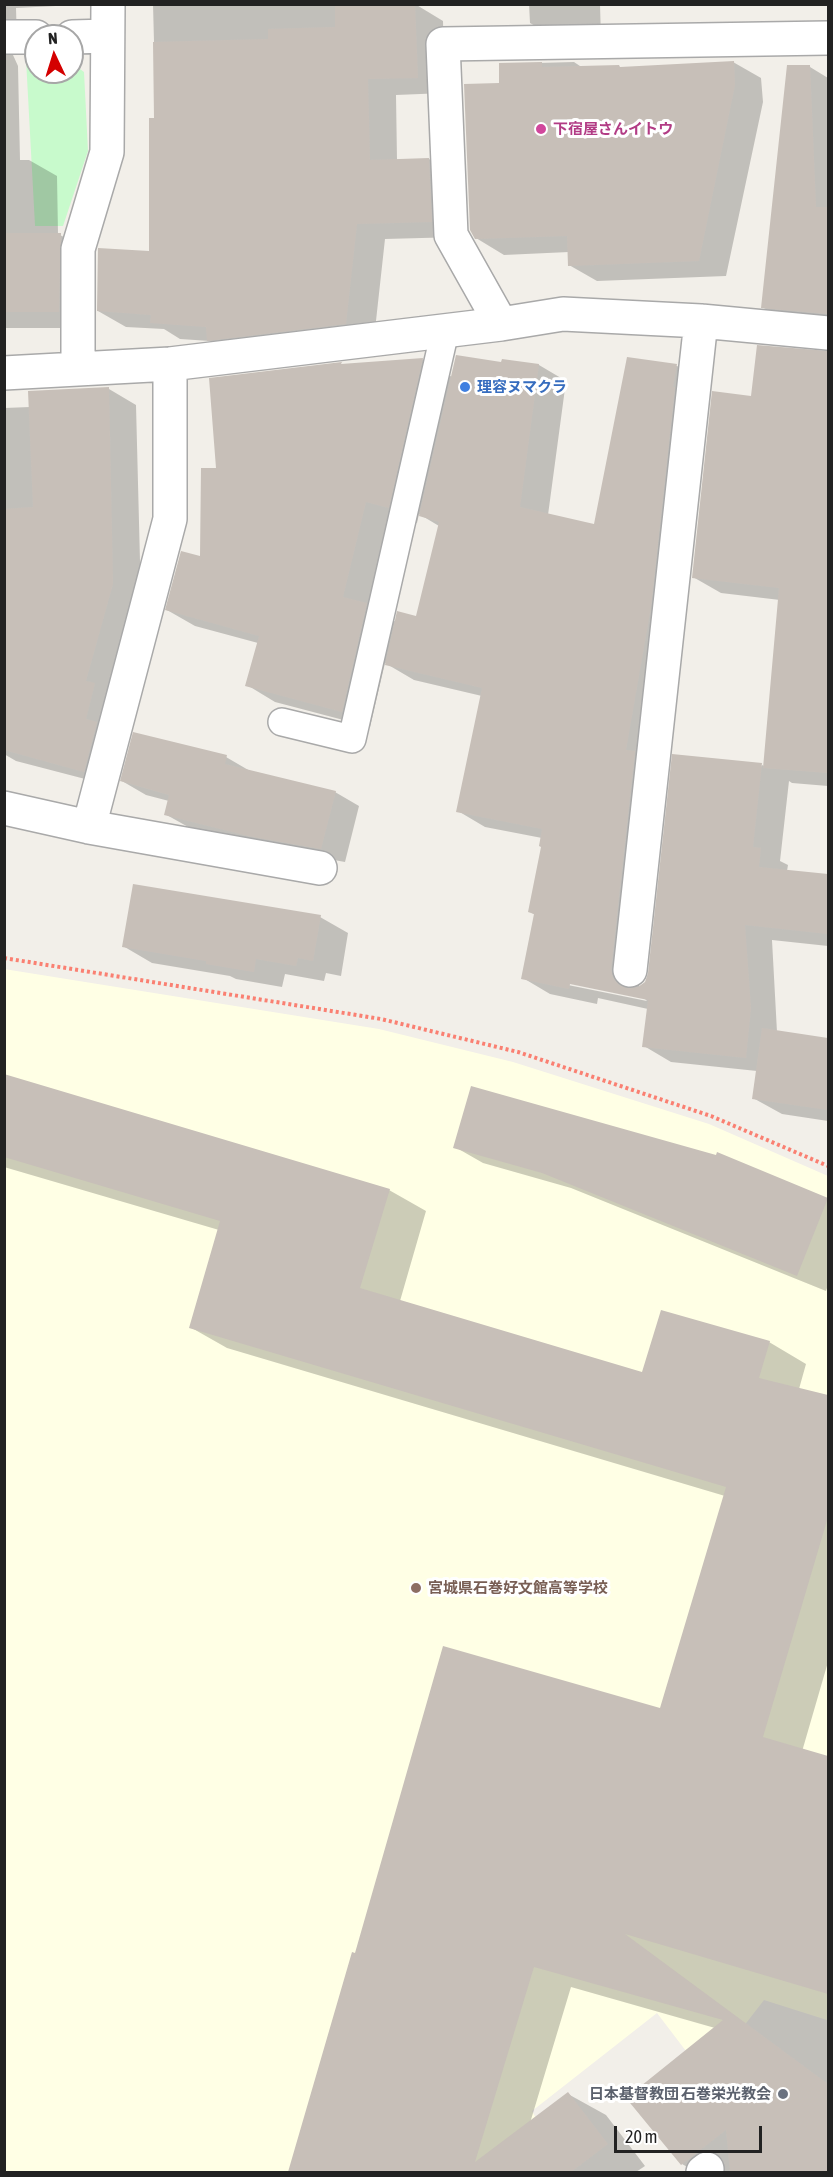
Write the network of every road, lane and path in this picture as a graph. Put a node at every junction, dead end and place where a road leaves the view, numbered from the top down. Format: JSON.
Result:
{"nodes":[{"id":1,"x":108,"y":4,"type":"edge"},
{"id":2,"x":107,"y":36,"type":"junction"},
{"id":3,"x":4,"y":37,"type":"edge"},
{"id":4,"x":24,"y":37,"type":"edge"},
{"id":5,"x":84,"y":37,"type":"edge"},
{"id":6,"x":828,"y":39,"type":"edge"},
{"id":7,"x":701,"y":321,"type":"junction"},
{"id":8,"x":501,"y":324,"type":"junction"},
{"id":9,"x":445,"y":331,"type":"junction"},
{"id":10,"x":828,"y":333,"type":"edge"},
{"id":11,"x":170,"y":364,"type":"junction"},
{"id":12,"x":78,"y":369,"type":"junction"},
{"id":13,"x":4,"y":373,"type":"edge"},
{"id":14,"x":282,"y":722,"type":"dead end"},
{"id":15,"x":4,"y":808,"type":"edge"},
{"id":16,"x":89,"y":827,"type":"junction"},
{"id":17,"x":320,"y":868,"type":"dead end"},
{"id":18,"x":4,"y":958,"type":"edge"},
{"id":19,"x":630,"y":970,"type":"dead end"},
{"id":20,"x":828,"y":1166,"type":"edge"}],
"edges":[{"from":1,"to":2,"type":"street"},
{"from":2,"to":5,"type":"street"},
{"from":2,"to":12,"type":"street"},
{"from":3,"to":4,"type":"street"},
{"from":6,"to":8,"type":"street"},
{"from":7,"to":8,"type":"street"},
{"from":7,"to":10,"type":"street"},
{"from":7,"to":19,"type":"street"},
{"from":8,"to":9,"type":"street"},
{"from":9,"to":11,"type":"street"},
{"from":9,"to":14,"type":"lane"},
{"from":11,"to":12,"type":"street"},
{"from":11,"to":16,"type":"street"},
{"from":12,"to":13,"type":"street"},
{"from":15,"to":16,"type":"street"},
{"from":16,"to":17,"type":"street"},
{"from":18,"to":20,"type":"path"}]}
